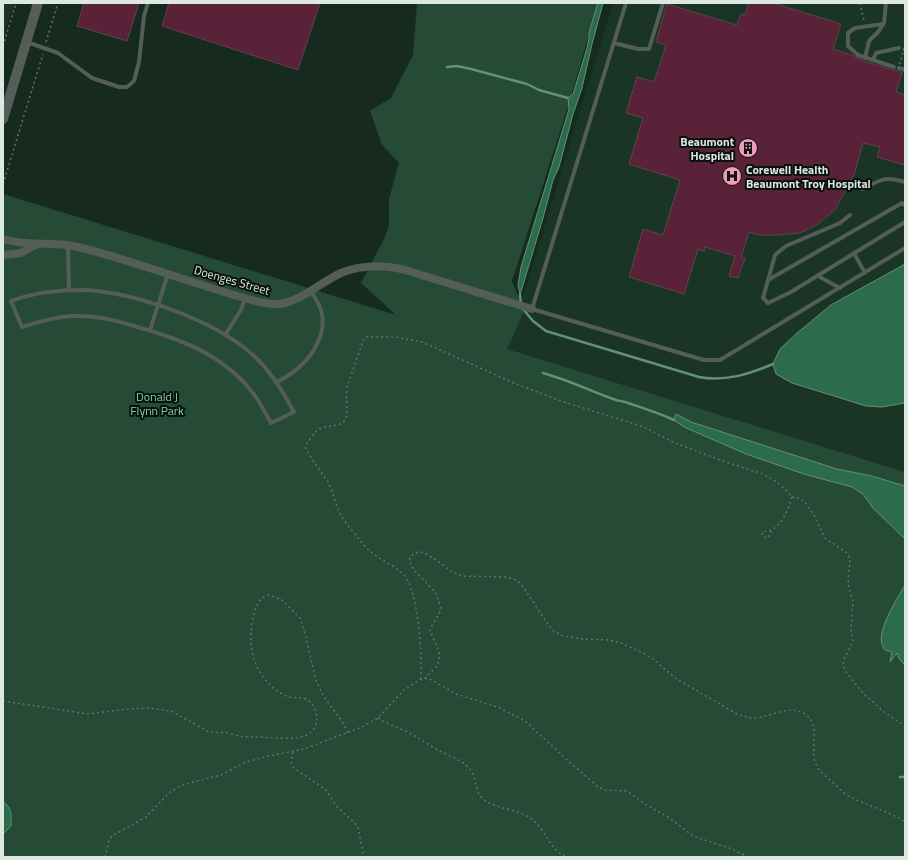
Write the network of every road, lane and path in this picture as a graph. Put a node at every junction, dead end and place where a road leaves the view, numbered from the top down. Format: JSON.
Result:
{"nodes":[{"id":1,"x":16,"y":3,"type":"edge"},
{"id":2,"x":38,"y":3,"type":"edge"},
{"id":3,"x":58,"y":3,"type":"edge"},
{"id":4,"x":148,"y":3,"type":"edge"},
{"id":5,"x":626,"y":3,"type":"edge"},
{"id":6,"x":663,"y":3,"type":"edge"},
{"id":7,"x":860,"y":3,"type":"edge"},
{"id":8,"x":886,"y":3,"type":"edge"},
{"id":9,"x":883,"y":24,"type":"junction"},
{"id":10,"x":865,"y":26,"type":"junction"},
{"id":11,"x":26,"y":42,"type":"junction"},
{"id":12,"x":614,"y":43,"type":"junction"},
{"id":13,"x":3,"y":46,"type":"edge"},
{"id":14,"x":905,"y":46,"type":"edge"},
{"id":15,"x":44,"y":48,"type":"junction"},
{"id":16,"x":899,"y":48,"type":"dead end"},
{"id":17,"x":866,"y":58,"type":"junction"},
{"id":18,"x":873,"y":60,"type":"junction"},
{"id":19,"x":897,"y":68,"type":"junction"},
{"id":20,"x":905,"y":70,"type":"edge"},
{"id":21,"x":3,"y":119,"type":"edge"},
{"id":22,"x":905,"y":182,"type":"edge"},
{"id":23,"x":3,"y":184,"type":"edge"},
{"id":24,"x":863,"y":189,"type":"dead end"},
{"id":25,"x":904,"y":202,"type":"edge"},
{"id":26,"x":850,"y":215,"type":"dead end"},
{"id":27,"x":905,"y":222,"type":"edge"},
{"id":28,"x":3,"y":239,"type":"edge"},
{"id":29,"x":37,"y":244,"type":"junction"},
{"id":30,"x":68,"y":244,"type":"junction"},
{"id":31,"x":905,"y":248,"type":"edge"},
{"id":32,"x":854,"y":253,"type":"junction"},
{"id":33,"x":3,"y":255,"type":"edge"},
{"id":34,"x":865,"y":273,"type":"junction"},
{"id":35,"x":168,"y":274,"type":"junction"},
{"id":36,"x":818,"y":276,"type":"junction"},
{"id":37,"x":768,"y":280,"type":"junction"},
{"id":38,"x":840,"y":288,"type":"junction"},
{"id":39,"x":68,"y":290,"type":"junction"},
{"id":40,"x":311,"y":290,"type":"junction"},
{"id":41,"x":245,"y":299,"type":"junction"},
{"id":42,"x":158,"y":306,"type":"junction"},
{"id":43,"x":532,"y":309,"type":"junction"},
{"id":44,"x":150,"y":330,"type":"junction"},
{"id":45,"x":225,"y":335,"type":"junction"},
{"id":46,"x":276,"y":383,"type":"junction"},
{"id":47,"x":792,"y":497,"type":"junction"},
{"id":48,"x":772,"y":530,"type":"junction"},
{"id":49,"x":425,"y":678,"type":"junction"},
{"id":50,"x":421,"y":679,"type":"junction"},
{"id":51,"x":3,"y":701,"type":"edge"},
{"id":52,"x":378,"y":718,"type":"junction"},
{"id":53,"x":905,"y":726,"type":"edge"},
{"id":54,"x":348,"y":733,"type":"junction"},
{"id":55,"x":293,"y":752,"type":"junction"},
{"id":56,"x":905,"y":822,"type":"edge"},
{"id":57,"x":105,"y":857,"type":"edge"},
{"id":58,"x":364,"y":857,"type":"edge"},
{"id":59,"x":567,"y":857,"type":"edge"},
{"id":60,"x":748,"y":857,"type":"edge"}],
"edges":[{"from":1,"to":13,"type":"path"},
{"from":2,"to":11,"type":"street"},
{"from":3,"to":15,"type":"path"},
{"from":4,"to":15,"type":"lane"},
{"from":5,"to":12,"type":"lane"},
{"from":6,"to":12,"type":"lane"},
{"from":7,"to":10,"type":"path"},
{"from":8,"to":9,"type":"lane"},
{"from":9,"to":10,"type":"lane"},
{"from":9,"to":17,"type":"lane"},
{"from":10,"to":17,"type":"lane"},
{"from":11,"to":15,"type":"lane"},
{"from":11,"to":21,"type":"street"},
{"from":12,"to":43,"type":"lane"},
{"from":14,"to":19,"type":"path","bridge":true},
{"from":15,"to":23,"type":"path"},
{"from":16,"to":18,"type":"lane"},
{"from":17,"to":18,"type":"lane"},
{"from":18,"to":19,"type":"lane"},
{"from":19,"to":20,"type":"lane"},
{"from":22,"to":24,"type":"lane"},
{"from":25,"to":37,"type":"lane"},
{"from":26,"to":37,"type":"lane"},
{"from":27,"to":32,"type":"lane"},
{"from":28,"to":29,"type":"street","name":"Doenges Street"},
{"from":29,"to":30,"type":"street","name":"Doenges Street"},
{"from":29,"to":33,"type":"street","name":"Doenges Street"},
{"from":30,"to":35,"type":"street","name":"Doenges Street"},
{"from":30,"to":39,"type":"lane"},
{"from":31,"to":34,"type":"lane"},
{"from":32,"to":34,"type":"lane"},
{"from":32,"to":36,"type":"lane"},
{"from":34,"to":38,"type":"lane"},
{"from":35,"to":41,"type":"street","name":"Doenges Street"},
{"from":35,"to":42,"type":"lane"},
{"from":36,"to":37,"type":"lane"},
{"from":36,"to":38,"type":"lane"},
{"from":38,"to":43,"type":"lane"},
{"from":39,"to":42,"type":"lane"},
{"from":39,"to":44,"type":"lane"},
{"from":40,"to":41,"type":"street","name":"Doenges Street"},
{"from":40,"to":43,"type":"street","name":"Doenges Street"},
{"from":40,"to":46,"type":"lane"},
{"from":41,"to":45,"type":"lane"},
{"from":42,"to":44,"type":"lane"},
{"from":42,"to":45,"type":"lane"},
{"from":44,"to":46,"type":"lane"},
{"from":45,"to":46,"type":"lane"},
{"from":47,"to":48,"type":"path"},
{"from":47,"to":50,"type":"path"},
{"from":47,"to":53,"type":"path"},
{"from":48,"to":48,"type":"path"},
{"from":49,"to":50,"type":"path"},
{"from":49,"to":56,"type":"path"},
{"from":49,"to":60,"type":"path"},
{"from":50,"to":52,"type":"path"},
{"from":51,"to":54,"type":"path"},
{"from":52,"to":54,"type":"path"},
{"from":52,"to":59,"type":"path"},
{"from":54,"to":55,"type":"path"},
{"from":55,"to":57,"type":"path"},
{"from":55,"to":58,"type":"path"}]}
